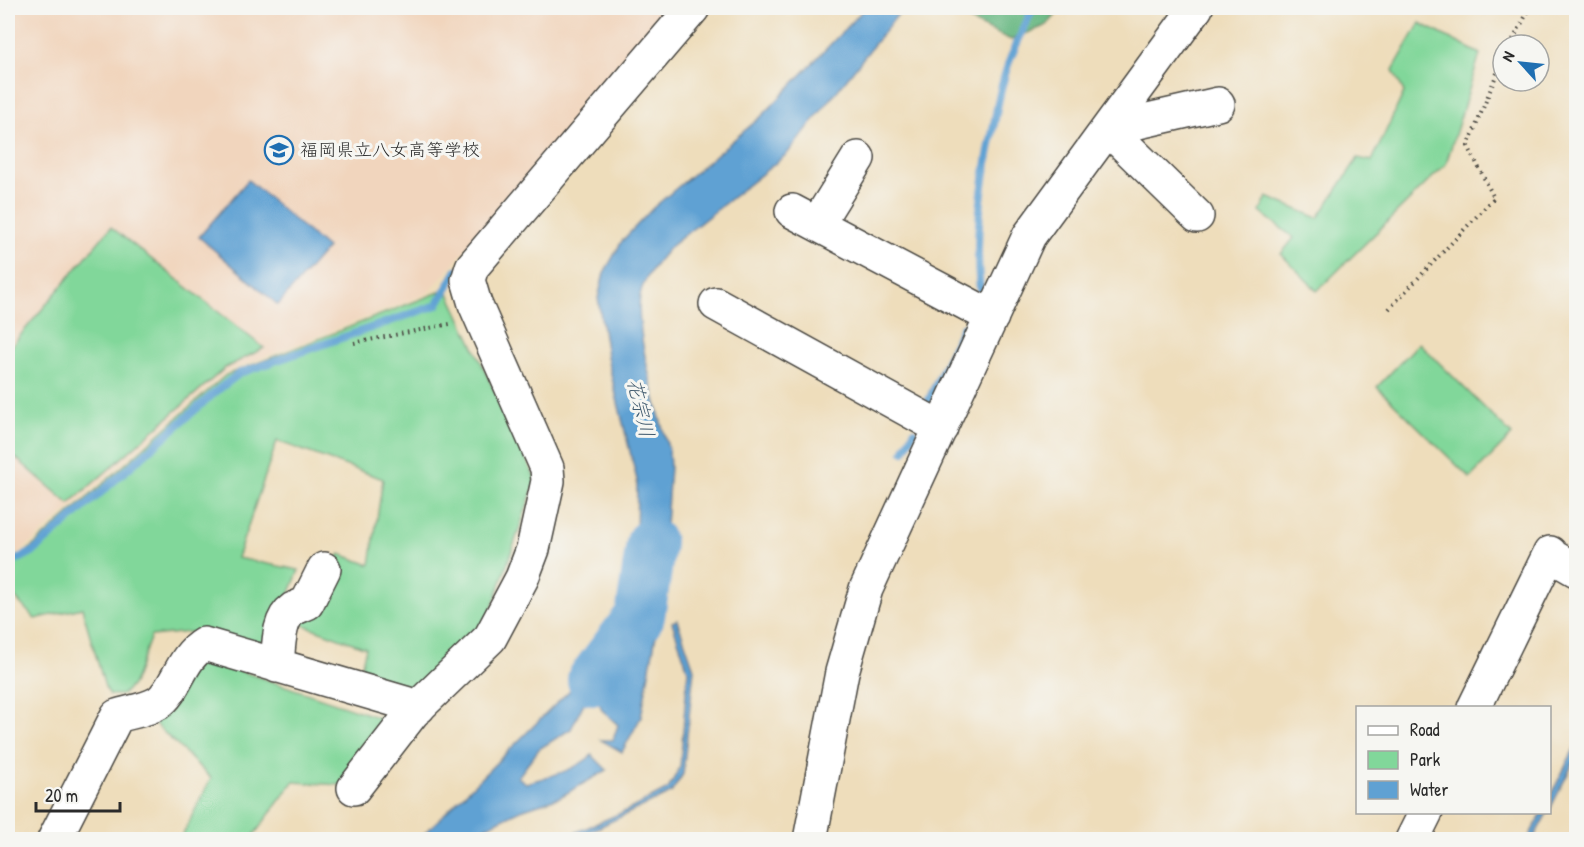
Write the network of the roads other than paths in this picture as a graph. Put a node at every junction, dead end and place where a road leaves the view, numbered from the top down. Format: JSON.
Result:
{"nodes":[{"id":1,"x":693,"y":8,"type":"edge"},
{"id":2,"x":1196,"y":8,"type":"edge"},
{"id":3,"x":1218,"y":104,"type":"dead end"},
{"id":4,"x":1108,"y":129,"type":"junction"},
{"id":5,"x":858,"y":158,"type":"dead end"},
{"id":6,"x":1197,"y":216,"type":"dead end"},
{"id":7,"x":716,"y":303,"type":"dead end"},
{"id":8,"x":993,"y":317,"type":"junction"},
{"id":9,"x":941,"y":428,"type":"junction"},
{"id":10,"x":1559,"y":560,"type":"edge"},
{"id":11,"x":324,"y":569,"type":"dead end"},
{"id":12,"x":277,"y":666,"type":"junction"},
{"id":13,"x":1475,"y":706,"type":"edge"},
{"id":14,"x":418,"y":707,"type":"junction"},
{"id":15,"x":354,"y":788,"type":"dead end"},
{"id":16,"x":1425,"y":814,"type":"edge"},
{"id":17,"x":54,"y":840,"type":"edge"},
{"id":18,"x":810,"y":840,"type":"edge"},
{"id":19,"x":1412,"y":840,"type":"edge"}],
"edges":[{"from":1,"to":14,"type":"street"},
{"from":2,"to":4,"type":"street"},
{"from":3,"to":4,"type":"street"},
{"from":4,"to":6,"type":"street"},
{"from":4,"to":8,"type":"street"},
{"from":5,"to":8,"type":"street"},
{"from":7,"to":9,"type":"street"},
{"from":8,"to":9,"type":"street"},
{"from":9,"to":18,"type":"street"},
{"from":10,"to":13,"type":"street"},
{"from":11,"to":12,"type":"street"},
{"from":12,"to":14,"type":"street"},
{"from":12,"to":17,"type":"street"},
{"from":14,"to":15,"type":"street"},
{"from":16,"to":19,"type":"street"}]}
